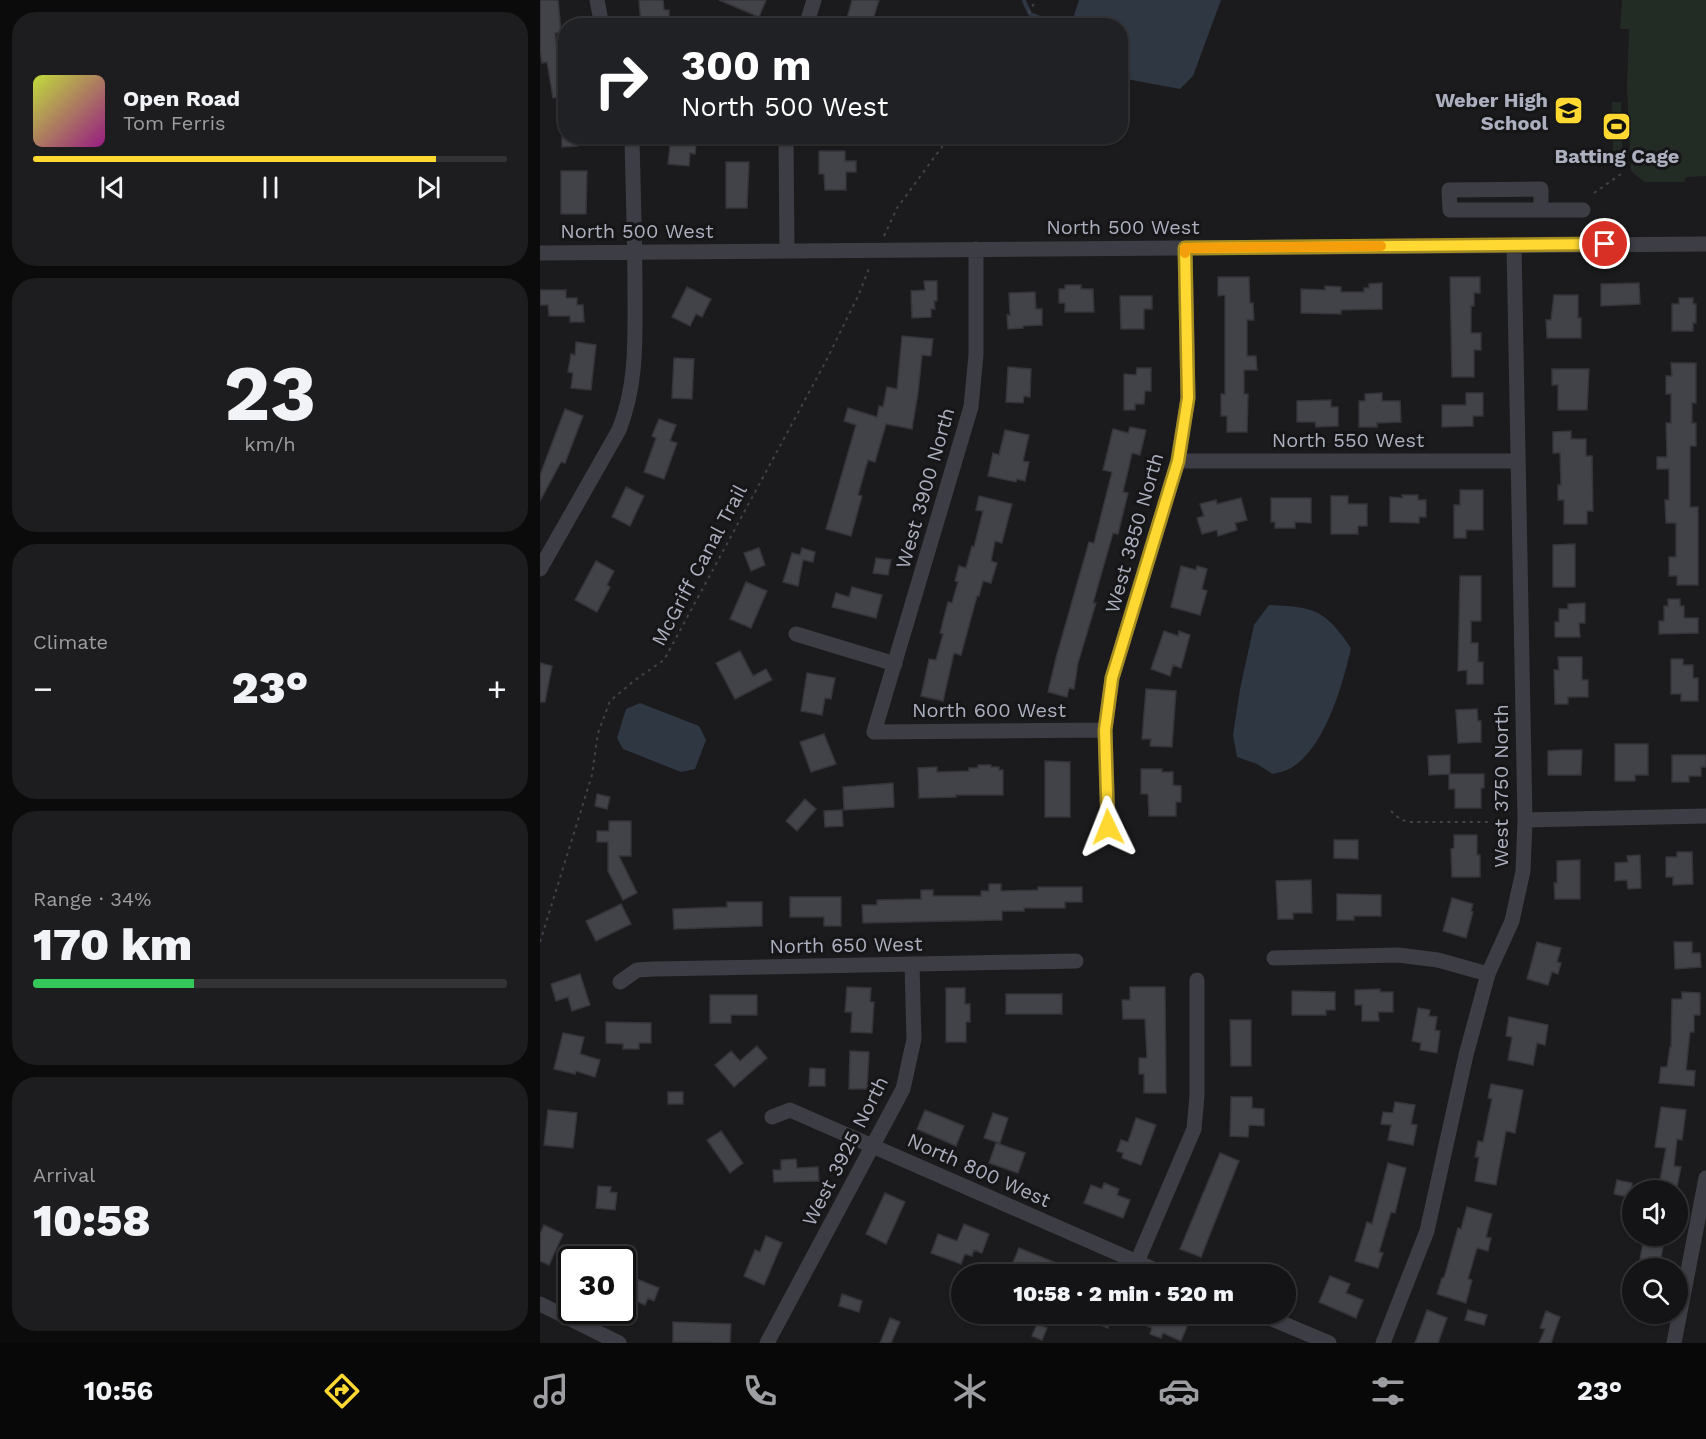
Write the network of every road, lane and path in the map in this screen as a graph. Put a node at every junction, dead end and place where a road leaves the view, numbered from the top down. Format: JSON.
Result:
{"nodes":[{"id":1,"x":597,"y":0,"type":"edge"},
{"id":2,"x":814,"y":0,"type":"edge"},
{"id":3,"x":1036,"y":0,"type":"edge"},
{"id":4,"x":600,"y":18,"type":"edge"},
{"id":5,"x":808,"y":18,"type":"edge"},
{"id":6,"x":1026,"y":18,"type":"edge"},
{"id":7,"x":632,"y":144,"type":"edge"},
{"id":8,"x":786,"y":144,"type":"edge"},
{"id":9,"x":944,"y":144,"type":"edge"},
{"id":10,"x":1624,"y":172,"type":"dead end"},
{"id":11,"x":1594,"y":193,"type":"dead end"},
{"id":12,"x":1541,"y":210,"type":"junction"},
{"id":13,"x":1583,"y":210,"type":"dead end"},
{"id":14,"x":886,"y":232,"type":"dead end"},
{"id":15,"x":1514,"y":244,"type":"junction"},
{"id":16,"x":1706,"y":244,"type":"edge"},
{"id":17,"x":1185,"y":248,"type":"junction"},
{"id":18,"x":976,"y":249,"type":"junction"},
{"id":19,"x":787,"y":250,"type":"junction"},
{"id":20,"x":635,"y":252,"type":"junction"},
{"id":21,"x":540,"y":253,"type":"edge"},
{"id":22,"x":871,"y":263,"type":"dead end"},
{"id":23,"x":1178,"y":461,"type":"junction"},
{"id":24,"x":1517,"y":461,"type":"junction"},
{"id":25,"x":540,"y":569,"type":"edge"},
{"id":26,"x":796,"y":634,"type":"dead end"},
{"id":27,"x":894,"y":664,"type":"junction"},
{"id":28,"x":1105,"y":730,"type":"junction"},
{"id":29,"x":874,"y":732,"type":"joint"},
{"id":30,"x":1391,"y":810,"type":"dead end"},
{"id":31,"x":1706,"y":816,"type":"edge"},
{"id":32,"x":1525,"y":820,"type":"junction"},
{"id":33,"x":1507,"y":822,"type":"dead end"},
{"id":34,"x":1108,"y":827,"type":"dead end"},
{"id":35,"x":540,"y":942,"type":"edge"},
{"id":36,"x":1274,"y":958,"type":"dead end"},
{"id":37,"x":1076,"y":961,"type":"dead end"},
{"id":38,"x":912,"y":964,"type":"junction"},
{"id":39,"x":1488,"y":974,"type":"junction"},
{"id":40,"x":1197,"y":980,"type":"dead end"},
{"id":41,"x":620,"y":982,"type":"dead end"},
{"id":42,"x":772,"y":1116,"type":"dead end"},
{"id":43,"x":874,"y":1146,"type":"junction"},
{"id":44,"x":1706,"y":1178,"type":"edge"},
{"id":45,"x":1137,"y":1262,"type":"junction"},
{"id":46,"x":1142,"y":1264,"type":"edge"},
{"id":47,"x":540,"y":1304,"type":"edge"},
{"id":48,"x":1284,"y":1324,"type":"edge"},
{"id":49,"x":619,"y":1343,"type":"edge"},
{"id":50,"x":767,"y":1343,"type":"edge"},
{"id":51,"x":1329,"y":1343,"type":"edge"},
{"id":52,"x":1383,"y":1343,"type":"edge"},
{"id":53,"x":1674,"y":1343,"type":"edge"}],
"edges":[{"from":1,"to":4,"type":"street"},
{"from":2,"to":5,"type":"street"},
{"from":3,"to":6,"type":"path"},
{"from":7,"to":20,"type":"street"},
{"from":8,"to":19,"type":"street"},
{"from":9,"to":14,"type":"path"},
{"from":10,"to":11,"type":"path"},
{"from":12,"to":12,"type":"street"},
{"from":12,"to":13,"type":"street"},
{"from":15,"to":16,"type":"street","name":"North 500 West"},
{"from":15,"to":17,"type":"street","name":"North 500 West"},
{"from":15,"to":24,"type":"street","name":"West 3750 North"},
{"from":17,"to":18,"type":"street","name":"North 500 West"},
{"from":17,"to":23,"type":"street","name":"West 3850 North"},
{"from":18,"to":19,"type":"street","name":"North 500 West"},
{"from":18,"to":27,"type":"street","name":"West 3900 North"},
{"from":19,"to":20,"type":"street","name":"North 500 West"},
{"from":20,"to":21,"type":"street","name":"North 500 West"},
{"from":20,"to":25,"type":"street"},
{"from":22,"to":35,"type":"path","name":"McGriff Canal Trail"},
{"from":23,"to":24,"type":"street","name":"North 550 West"},
{"from":23,"to":28,"type":"street","name":"West 3850 North"},
{"from":24,"to":32,"type":"street","name":"West 3750 North"},
{"from":26,"to":27,"type":"street"},
{"from":27,"to":29,"type":"street","name":"West 3900 North"},
{"from":28,"to":29,"type":"street","name":"North 600 West"},
{"from":28,"to":34,"type":"street","name":"West 3850 North"},
{"from":30,"to":33,"type":"path"},
{"from":31,"to":32,"type":"street"},
{"from":32,"to":39,"type":"street","name":"West 3750 North"},
{"from":36,"to":39,"type":"street"},
{"from":37,"to":38,"type":"street","name":"North 650 West"},
{"from":38,"to":41,"type":"street","name":"North 650 West"},
{"from":38,"to":43,"type":"street","name":"West 3925 North"},
{"from":39,"to":52,"type":"street","name":"West 3750 North"},
{"from":40,"to":45,"type":"street"},
{"from":42,"to":43,"type":"street","name":"North 800 West"},
{"from":43,"to":45,"type":"street","name":"North 800 West"},
{"from":43,"to":50,"type":"street","name":"West 3925 North"},
{"from":44,"to":53,"type":"street"},
{"from":45,"to":46,"type":"street","name":"North 800 West"},
{"from":47,"to":49,"type":"street"},
{"from":48,"to":51,"type":"street"}]}
